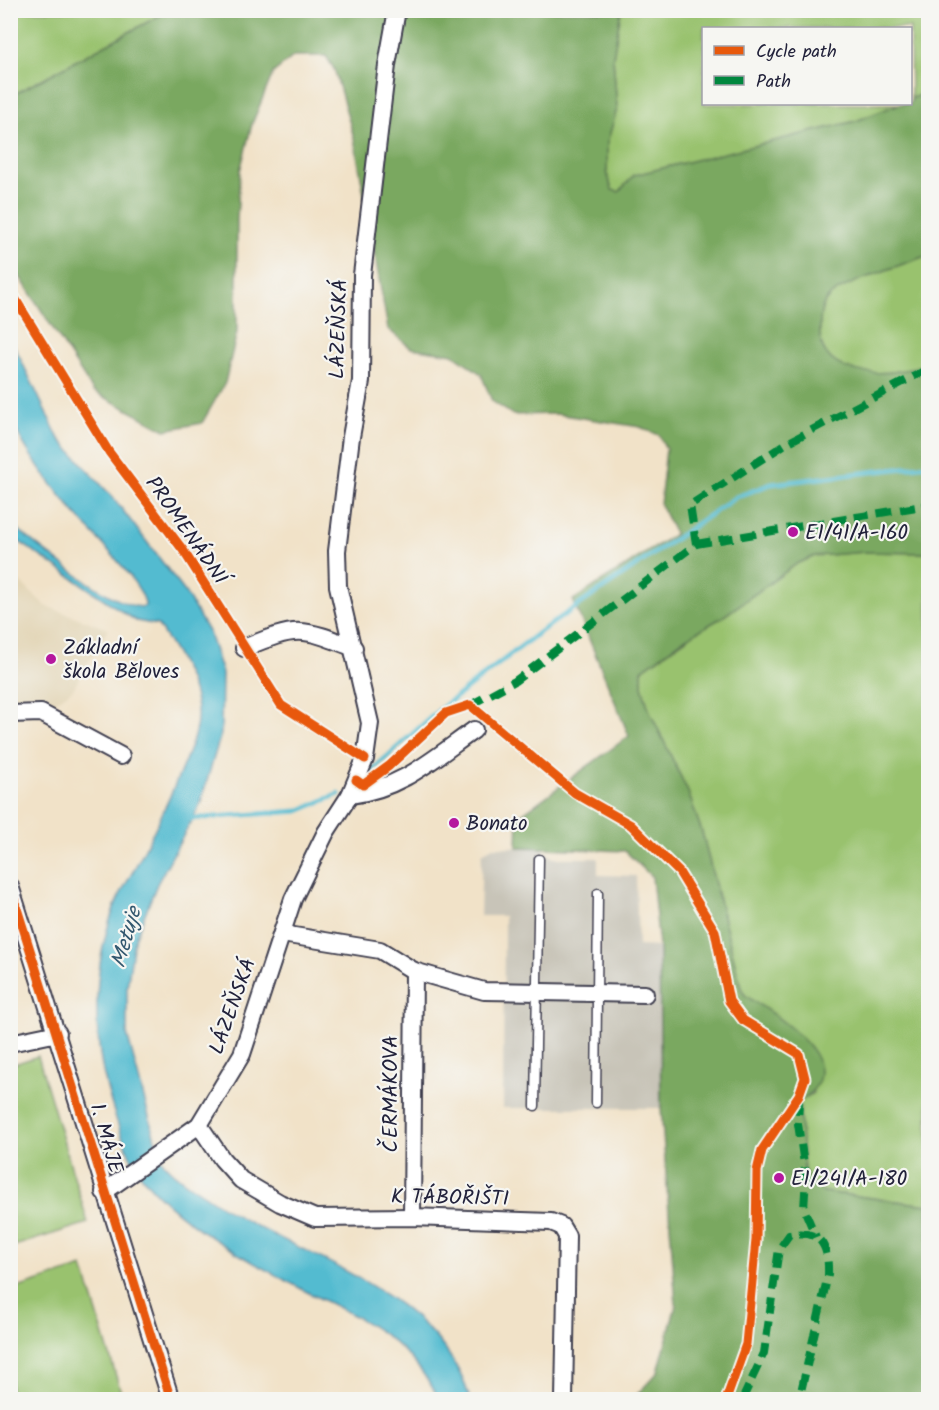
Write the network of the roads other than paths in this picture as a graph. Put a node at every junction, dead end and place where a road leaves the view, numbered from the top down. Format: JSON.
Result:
{"nodes":[{"id":1,"x":397,"y":10,"type":"edge"},
{"id":2,"x":244,"y":648,"type":"dead end"},
{"id":3,"x":354,"y":648,"type":"junction"},
{"id":4,"x":10,"y":714,"type":"edge"},
{"id":5,"x":474,"y":730,"type":"dead end"},
{"id":6,"x":121,"y":756,"type":"dead end"},
{"id":7,"x":350,"y":795,"type":"junction"},
{"id":8,"x":539,"y":859,"type":"dead end"},
{"id":9,"x":12,"y":891,"type":"edge"},
{"id":10,"x":598,"y":893,"type":"dead end"},
{"id":11,"x":282,"y":934,"type":"junction"},
{"id":12,"x":414,"y":970,"type":"junction"},
{"id":13,"x":537,"y":992,"type":"junction"},
{"id":14,"x":596,"y":994,"type":"junction"},
{"id":15,"x":645,"y":994,"type":"dead end"},
{"id":16,"x":58,"y":1033,"type":"junction"},
{"id":17,"x":10,"y":1043,"type":"edge"},
{"id":18,"x":596,"y":1103,"type":"dead end"},
{"id":19,"x":535,"y":1106,"type":"dead end"},
{"id":20,"x":199,"y":1125,"type":"junction"},
{"id":21,"x":104,"y":1192,"type":"junction"},
{"id":22,"x":412,"y":1217,"type":"junction"},
{"id":23,"x":171,"y":1400,"type":"edge"},
{"id":24,"x":564,"y":1400,"type":"edge"}],
"edges":[{"from":1,"to":3,"type":"street","name":"LÁZEŇSKÁ"},
{"from":2,"to":3,"type":"street"},
{"from":3,"to":7,"type":"street","name":"LÁZEŇSKÁ"},
{"from":4,"to":6,"type":"street"},
{"from":5,"to":7,"type":"street"},
{"from":7,"to":11,"type":"street","name":"LÁZEŇSKÁ"},
{"from":8,"to":13,"type":"lane"},
{"from":9,"to":16,"type":"street","name":"1. MÁJE"},
{"from":10,"to":14,"type":"lane"},
{"from":11,"to":12,"type":"street"},
{"from":11,"to":20,"type":"street","name":"LÁZEŇSKÁ"},
{"from":12,"to":13,"type":"street"},
{"from":12,"to":22,"type":"street","name":"ČERMÁKOVA"},
{"from":13,"to":14,"type":"street"},
{"from":13,"to":19,"type":"lane"},
{"from":14,"to":15,"type":"street"},
{"from":14,"to":18,"type":"lane"},
{"from":16,"to":17,"type":"street"},
{"from":16,"to":21,"type":"street","name":"1. MÁJE"},
{"from":20,"to":21,"type":"street","name":"LÁZEŇSKÁ"},
{"from":20,"to":22,"type":"street","name":"K TÁBOŘIŠTI"},
{"from":21,"to":23,"type":"street","name":"1. MÁJE"},
{"from":22,"to":24,"type":"street","name":"K TÁBOŘIŠTI"}]}
